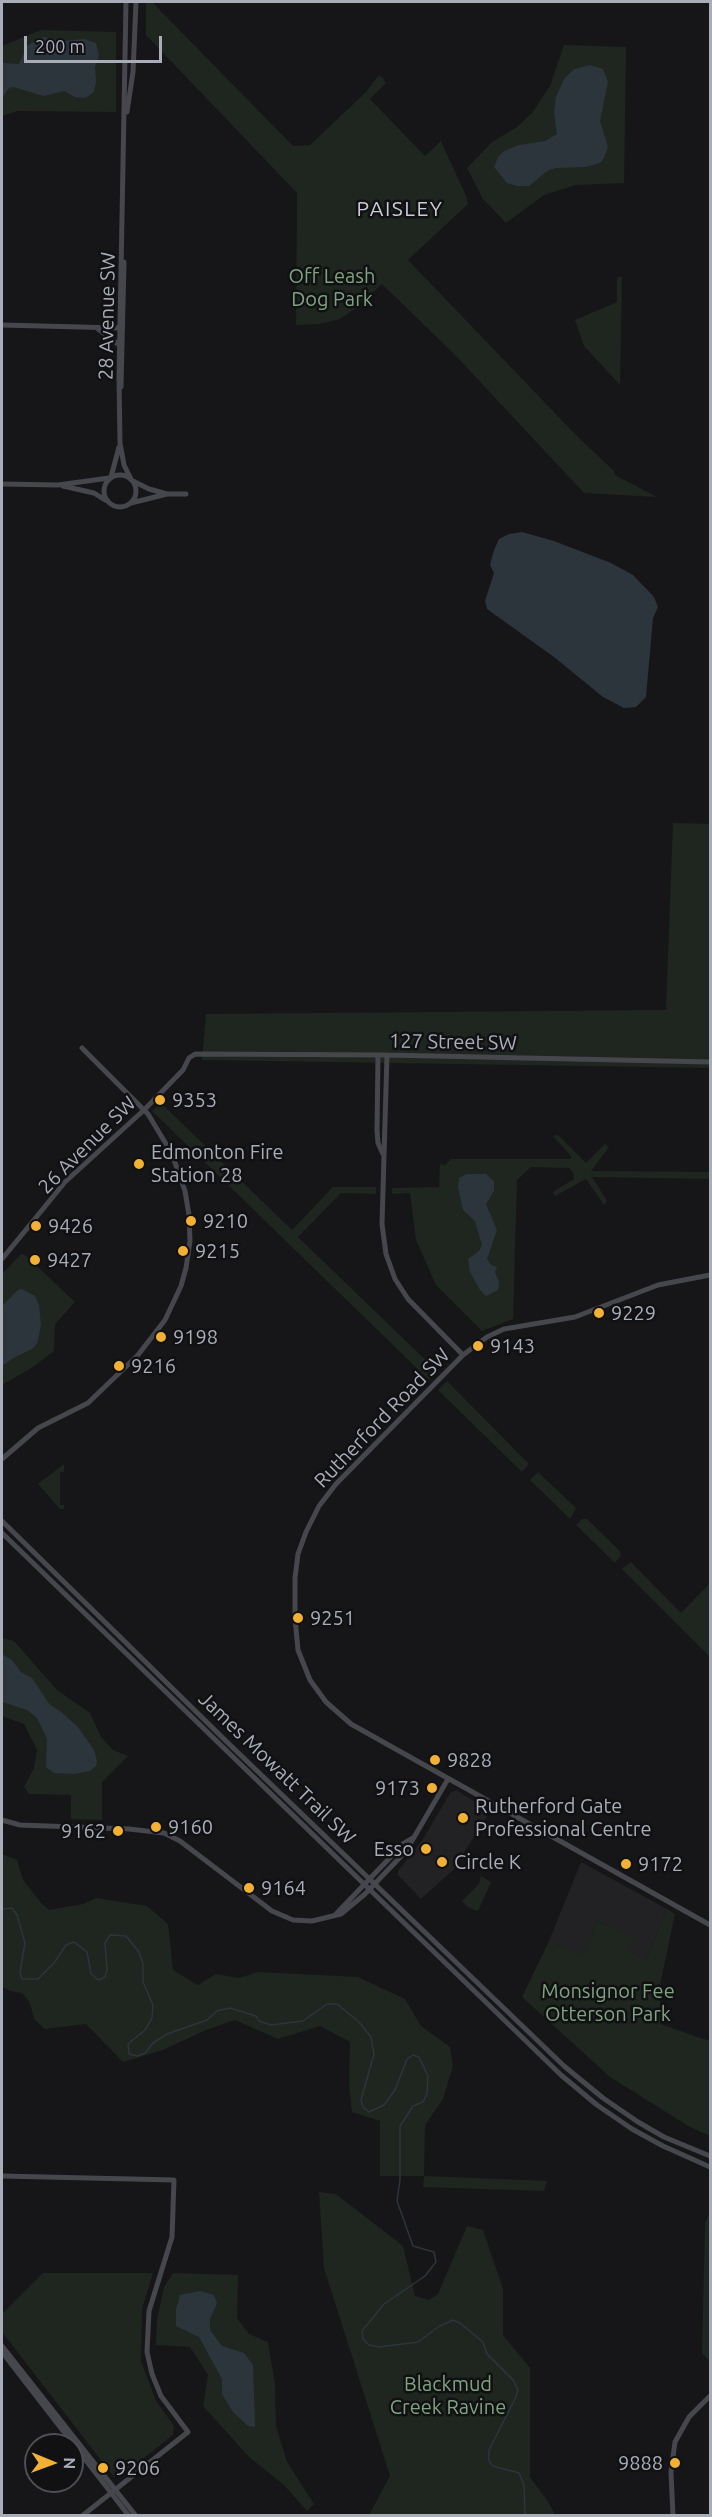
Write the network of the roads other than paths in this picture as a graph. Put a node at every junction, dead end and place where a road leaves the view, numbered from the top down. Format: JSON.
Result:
{"nodes":[{"id":1,"x":126,"y":2,"type":"edge"},
{"id":2,"x":136,"y":2,"type":"edge"},
{"id":3,"x":125,"y":125,"type":"junction"},
{"id":4,"x":123,"y":239,"type":"junction"},
{"id":5,"x":2,"y":325,"type":"edge"},
{"id":6,"x":97,"y":328,"type":"junction"},
{"id":7,"x":119,"y":328,"type":"junction"},
{"id":8,"x":118,"y":344,"type":"junction"},
{"id":9,"x":120,"y":394,"type":"junction"},
{"id":10,"x":120,"y":443,"type":"junction"},
{"id":11,"x":110,"y":478,"type":"junction"},
{"id":12,"x":132,"y":480,"type":"junction"},
{"id":13,"x":2,"y":484,"type":"edge"},
{"id":14,"x":58,"y":485,"type":"junction"},
{"id":15,"x":167,"y":494,"type":"junction"},
{"id":16,"x":186,"y":494,"type":"dead end"},
{"id":17,"x":107,"y":502,"type":"junction"},
{"id":18,"x":131,"y":503,"type":"junction"},
{"id":19,"x":82,"y":1048,"type":"dead end"},
{"id":20,"x":195,"y":1054,"type":"joint"},
{"id":21,"x":378,"y":1055,"type":"junction"},
{"id":22,"x":387,"y":1055,"type":"junction"},
{"id":23,"x":711,"y":1062,"type":"edge"},
{"id":24,"x":144,"y":1110,"type":"junction"},
{"id":25,"x":383,"y":1156,"type":"junction"},
{"id":26,"x":2,"y":1259,"type":"edge"},
{"id":27,"x":711,"y":1275,"type":"edge"},
{"id":28,"x":463,"y":1355,"type":"junction"},
{"id":29,"x":2,"y":1460,"type":"edge"},
{"id":30,"x":2,"y":1521,"type":"edge"},
{"id":31,"x":2,"y":1533,"type":"edge"},
{"id":32,"x":448,"y":1779,"type":"junction"},
{"id":33,"x":2,"y":1820,"type":"edge"},
{"id":34,"x":414,"y":1838,"type":"junction"},
{"id":35,"x":369,"y":1878,"type":"junction"},
{"id":36,"x":375,"y":1883,"type":"junction"},
{"id":37,"x":363,"y":1884,"type":"junction"},
{"id":38,"x":369,"y":1890,"type":"junction"},
{"id":39,"x":336,"y":1914,"type":"junction"},
{"id":40,"x":711,"y":1925,"type":"edge"},
{"id":41,"x":609,"y":2103,"type":"junction"},
{"id":42,"x":604,"y":2110,"type":"junction"},
{"id":43,"x":711,"y":2156,"type":"edge"},
{"id":44,"x":711,"y":2167,"type":"edge"},
{"id":45,"x":2,"y":2176,"type":"edge"},
{"id":46,"x":2,"y":2346,"type":"edge"},
{"id":47,"x":2,"y":2352,"type":"edge"},
{"id":48,"x":711,"y":2396,"type":"edge"},
{"id":49,"x":113,"y":2491,"type":"junction"},
{"id":50,"x":82,"y":2516,"type":"edge"},
{"id":51,"x":129,"y":2516,"type":"edge"},
{"id":52,"x":136,"y":2516,"type":"edge"},
{"id":53,"x":673,"y":2516,"type":"edge"}],
"edges":[{"from":1,"to":3,"type":"street","name":"28 Avenue SW"},
{"from":2,"to":3,"type":"street","name":"28 Avenue SW"},
{"from":3,"to":4,"type":"street","name":"28 Avenue SW"},
{"from":4,"to":7,"type":"street","name":"28 Avenue SW"},
{"from":4,"to":9,"type":"street","name":"28 Avenue SW"},
{"from":5,"to":6,"type":"street"},
{"from":6,"to":7,"type":"street"},
{"from":6,"to":8,"type":"street"},
{"from":7,"to":8,"type":"street","name":"28 Avenue SW"},
{"from":8,"to":9,"type":"street","name":"28 Avenue SW"},
{"from":9,"to":10,"type":"street","name":"28 Avenue SW"},
{"from":10,"to":11,"type":"street","name":"28 Avenue SW"},
{"from":10,"to":12,"type":"street","name":"28 Avenue SW"},
{"from":11,"to":12,"type":"street"},
{"from":11,"to":14,"type":"street"},
{"from":11,"to":17,"type":"street"},
{"from":12,"to":15,"type":"street"},
{"from":12,"to":18,"type":"street"},
{"from":13,"to":14,"type":"street"},
{"from":14,"to":17,"type":"street"},
{"from":15,"to":16,"type":"street"},
{"from":15,"to":18,"type":"street"},
{"from":17,"to":18,"type":"street"},
{"from":19,"to":24,"type":"street"},
{"from":20,"to":21,"type":"street","name":"127 Street SW"},
{"from":20,"to":24,"type":"street","name":"26 Avenue SW"},
{"from":21,"to":22,"type":"street","name":"127 Street SW"},
{"from":21,"to":25,"type":"street"},
{"from":22,"to":23,"type":"street","name":"127 Street SW"},
{"from":22,"to":25,"type":"street"},
{"from":24,"to":26,"type":"street","name":"26 Avenue SW"},
{"from":24,"to":29,"type":"street"},
{"from":25,"to":28,"type":"street"},
{"from":27,"to":28,"type":"street","name":"Rutherford Road SW"},
{"from":28,"to":32,"type":"street","name":"Rutherford Road SW"},
{"from":30,"to":35,"type":"street","name":"James Mowatt Trail SW"},
{"from":31,"to":37,"type":"street","name":"James Mowatt Trail SW"},
{"from":32,"to":34,"type":"street"},
{"from":32,"to":40,"type":"street","name":"Rutherford Road SW"},
{"from":33,"to":39,"type":"street"},
{"from":34,"to":35,"type":"street"},
{"from":34,"to":36,"type":"street"},
{"from":35,"to":36,"type":"street","name":"James Mowatt Trail SW"},
{"from":35,"to":37,"type":"street"},
{"from":36,"to":38,"type":"street"},
{"from":36,"to":41,"type":"street","name":"James Mowatt Trail SW"},
{"from":37,"to":38,"type":"street","name":"James Mowatt Trail SW"},
{"from":37,"to":39,"type":"street"},
{"from":38,"to":39,"type":"street"},
{"from":38,"to":42,"type":"street","name":"James Mowatt Trail SW"},
{"from":41,"to":42,"type":"street"},
{"from":41,"to":43,"type":"street","name":"James Mowatt Trail SW"},
{"from":42,"to":44,"type":"street","name":"James Mowatt Trail SW"},
{"from":45,"to":49,"type":"street"},
{"from":46,"to":49,"type":"street"},
{"from":47,"to":49,"type":"street"},
{"from":48,"to":53,"type":"street"},
{"from":49,"to":50,"type":"street"},
{"from":49,"to":51,"type":"street"},
{"from":49,"to":52,"type":"street"}]}
